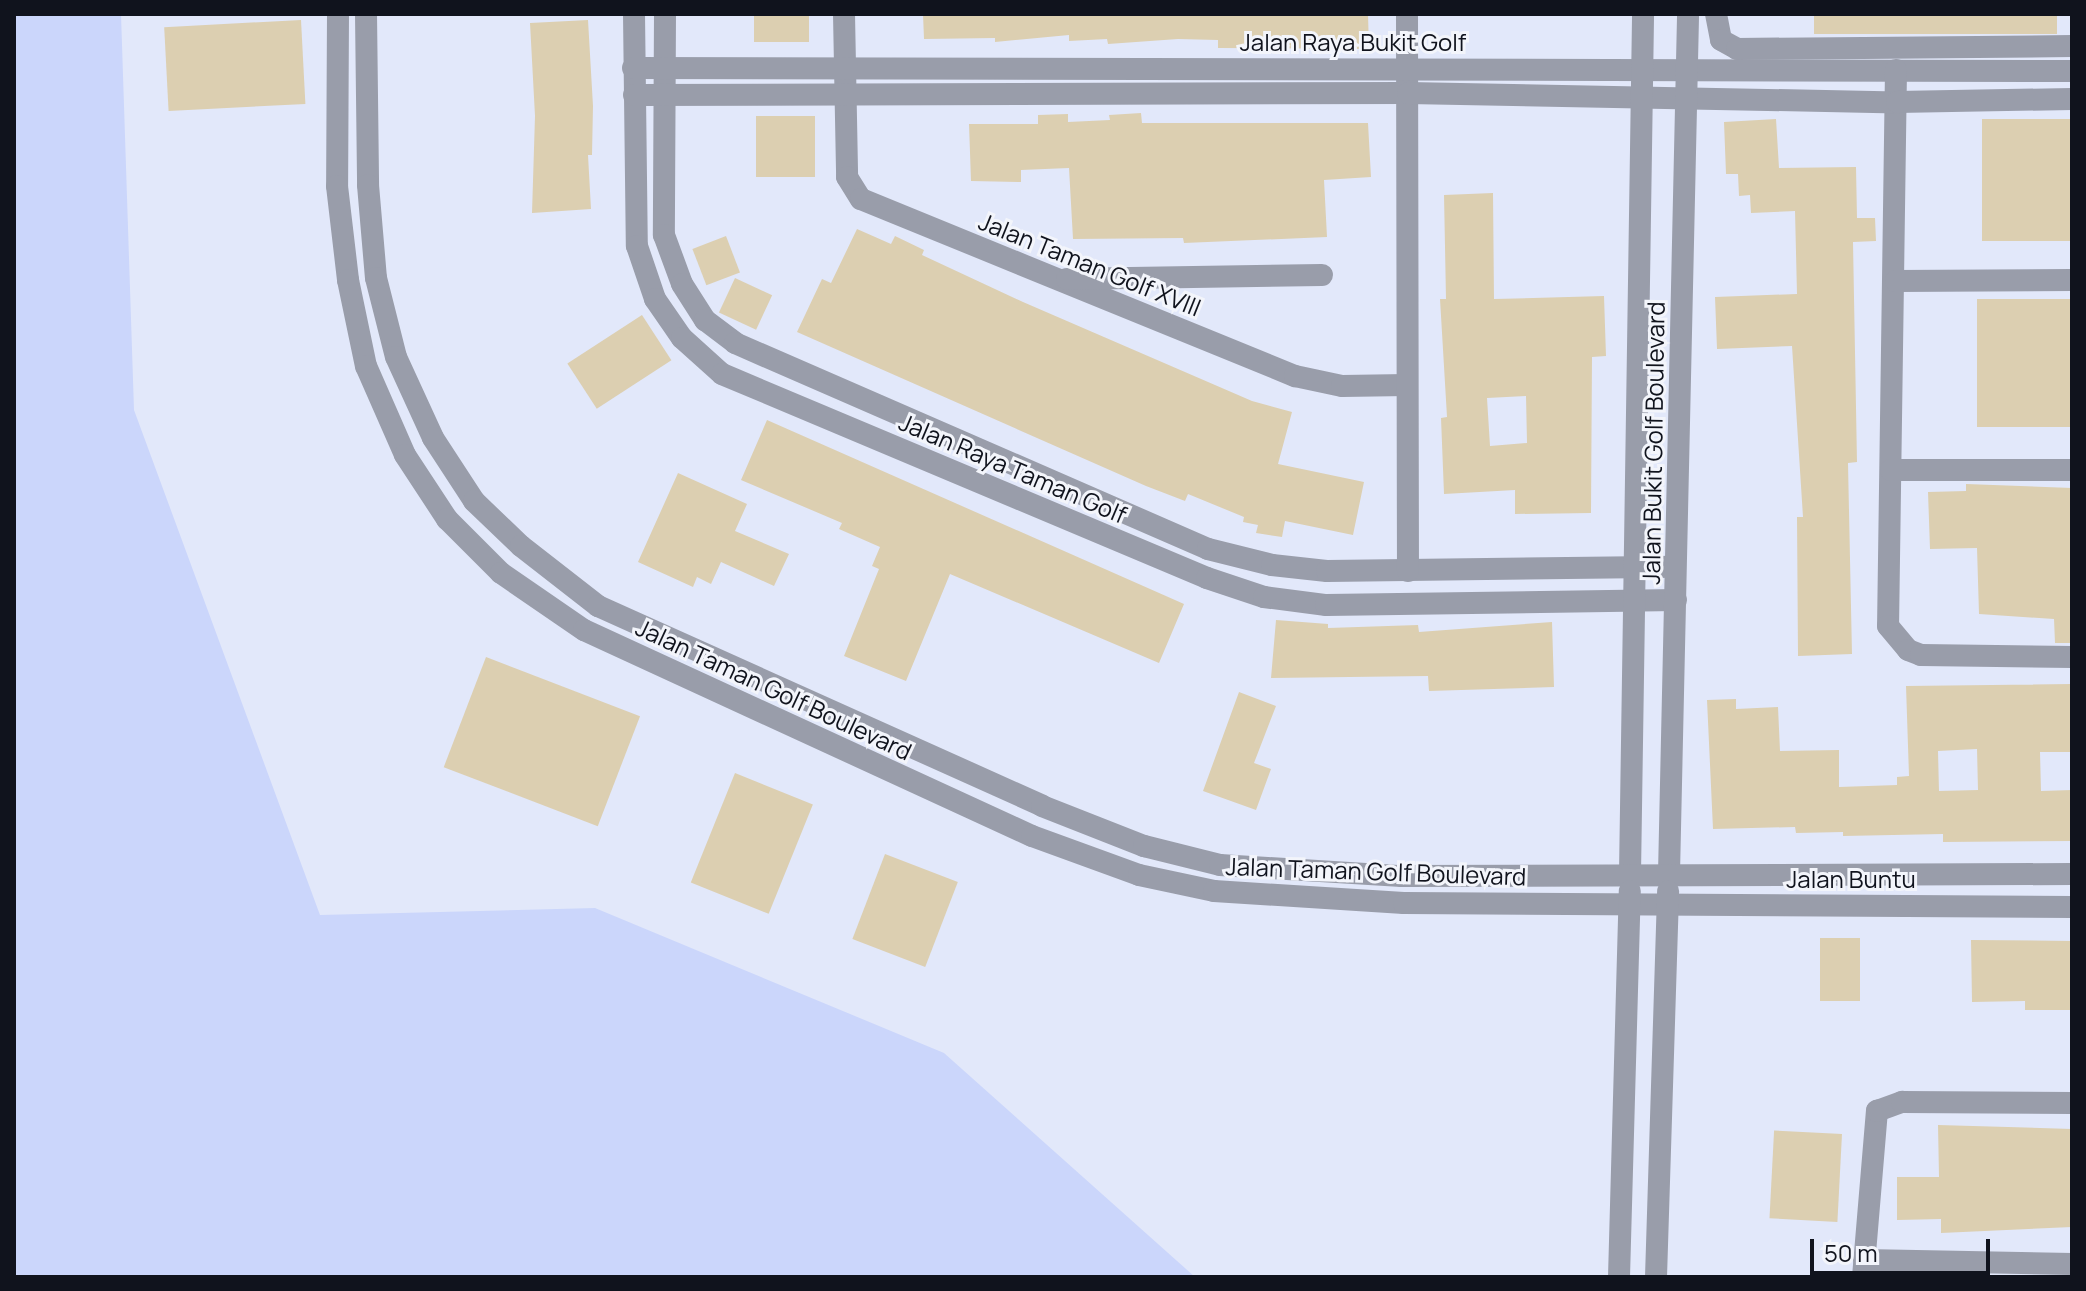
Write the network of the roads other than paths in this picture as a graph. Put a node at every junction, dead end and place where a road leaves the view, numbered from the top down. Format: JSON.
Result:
{"nodes":[{"id":1,"x":338,"y":14,"type":"edge"},
{"id":2,"x":366,"y":14,"type":"edge"},
{"id":3,"x":634,"y":14,"type":"edge"},
{"id":4,"x":665,"y":14,"type":"edge"},
{"id":5,"x":844,"y":14,"type":"edge"},
{"id":6,"x":1407,"y":14,"type":"edge"},
{"id":7,"x":1643,"y":14,"type":"edge"},
{"id":8,"x":1688,"y":14,"type":"edge"},
{"id":9,"x":1716,"y":14,"type":"edge"},
{"id":10,"x":2072,"y":46,"type":"edge"},
{"id":11,"x":1407,"y":67,"type":"junction"},
{"id":12,"x":633,"y":68,"type":"junction"},
{"id":13,"x":664,"y":68,"type":"junction"},
{"id":14,"x":845,"y":68,"type":"junction"},
{"id":15,"x":1690,"y":69,"type":"junction"},
{"id":16,"x":1644,"y":70,"type":"junction"},
{"id":17,"x":1896,"y":70,"type":"junction"},
{"id":18,"x":2072,"y":71,"type":"edge"},
{"id":19,"x":1408,"y":93,"type":"junction"},
{"id":20,"x":845,"y":94,"type":"junction"},
{"id":21,"x":634,"y":95,"type":"junction"},
{"id":22,"x":663,"y":95,"type":"junction"},
{"id":23,"x":1643,"y":97,"type":"junction"},
{"id":24,"x":1687,"y":98,"type":"junction"},
{"id":25,"x":2072,"y":99,"type":"edge"},
{"id":26,"x":1897,"y":102,"type":"junction"},
{"id":27,"x":338,"y":116,"type":"junction"},
{"id":28,"x":365,"y":116,"type":"junction"},
{"id":29,"x":1322,"y":275,"type":"dead end"},
{"id":30,"x":1057,"y":279,"type":"junction"},
{"id":31,"x":2072,"y":280,"type":"edge"},
{"id":32,"x":1896,"y":281,"type":"junction"},
{"id":33,"x":1407,"y":385,"type":"junction"},
{"id":34,"x":1891,"y":470,"type":"junction"},
{"id":35,"x":2072,"y":470,"type":"edge"},
{"id":36,"x":1637,"y":567,"type":"junction"},
{"id":37,"x":1675,"y":567,"type":"junction"},
{"id":38,"x":1485,"y":569,"type":"junction"},
{"id":39,"x":1415,"y":571,"type":"junction"},
{"id":40,"x":1676,"y":600,"type":"junction"},
{"id":41,"x":1629,"y":602,"type":"junction"},
{"id":42,"x":1485,"y":603,"type":"junction"},
{"id":43,"x":1422,"y":604,"type":"junction"},
{"id":44,"x":2072,"y":657,"type":"edge"},
{"id":45,"x":1630,"y":874,"type":"junction"},
{"id":46,"x":1669,"y":874,"type":"junction"},
{"id":47,"x":2072,"y":874,"type":"edge"},
{"id":48,"x":1629,"y":904,"type":"junction"},
{"id":49,"x":1667,"y":904,"type":"junction"},
{"id":50,"x":2072,"y":907,"type":"edge"},
{"id":51,"x":2072,"y":1103,"type":"edge"},
{"id":52,"x":2072,"y":1264,"type":"edge"},
{"id":53,"x":1863,"y":1269,"type":"edge"},
{"id":54,"x":1619,"y":1277,"type":"edge"},
{"id":55,"x":1656,"y":1277,"type":"edge"}],
"edges":[{"from":1,"to":27,"type":"street","name":"Jalan Taman Golf Boulevard"},
{"from":2,"to":28,"type":"street","name":"Jalan Taman Golf Boulevard"},
{"from":3,"to":12,"type":"street","name":"Jalan Raya Taman Golf"},
{"from":4,"to":13,"type":"street","name":"Jalan Raya Taman Golf"},
{"from":5,"to":14,"type":"street","name":"Jalan Taman Golf XVIII"},
{"from":6,"to":11,"type":"street"},
{"from":7,"to":16,"type":"street","name":"Jalan Bukit Golf Boulevard"},
{"from":8,"to":15,"type":"street","name":"Jalan Bukit Golf Boulevard"},
{"from":9,"to":10,"type":"street"},
{"from":11,"to":14,"type":"street","name":"Jalan Raya Bukit Golf"},
{"from":11,"to":16,"type":"street","name":"Jalan Raya Bukit Golf"},
{"from":11,"to":19,"type":"street"},
{"from":12,"to":13,"type":"street","name":"Jalan Raya Bukit Golf"},
{"from":12,"to":21,"type":"street","name":"Jalan Raya Taman Golf"},
{"from":13,"to":14,"type":"street","name":"Jalan Raya Bukit Golf"},
{"from":13,"to":22,"type":"street","name":"Jalan Raya Taman Golf"},
{"from":14,"to":20,"type":"street","name":"Jalan Taman Golf XVIII"},
{"from":15,"to":16,"type":"street","name":"Jalan Raya Bukit Golf"},
{"from":15,"to":17,"type":"street","name":"Jalan Raya Bukit Golf"},
{"from":15,"to":24,"type":"street","name":"Jalan Bukit Golf Boulevard"},
{"from":16,"to":23,"type":"street","name":"Jalan Bukit Golf Boulevard"},
{"from":17,"to":18,"type":"street","name":"Jalan Raya Bukit Golf"},
{"from":17,"to":26,"type":"street"},
{"from":19,"to":20,"type":"street"},
{"from":19,"to":23,"type":"street"},
{"from":19,"to":33,"type":"street"},
{"from":20,"to":22,"type":"street"},
{"from":20,"to":30,"type":"street","name":"Jalan Taman Golf XVIII"},
{"from":21,"to":22,"type":"street"},
{"from":21,"to":43,"type":"street","name":"Jalan Raya Taman Golf"},
{"from":22,"to":39,"type":"street","name":"Jalan Raya Taman Golf"},
{"from":23,"to":24,"type":"street"},
{"from":23,"to":36,"type":"street","name":"Jalan Bukit Golf Boulevard"},
{"from":24,"to":26,"type":"street"},
{"from":24,"to":37,"type":"street","name":"Jalan Bukit Golf Boulevard"},
{"from":25,"to":26,"type":"street"},
{"from":26,"to":32,"type":"street"},
{"from":27,"to":28,"type":"street"},
{"from":27,"to":48,"type":"street","name":"Jalan Taman Golf Boulevard"},
{"from":28,"to":45,"type":"street","name":"Jalan Taman Golf Boulevard"},
{"from":29,"to":30,"type":"street"},
{"from":30,"to":33,"type":"street","name":"Jalan Taman Golf XVIII"},
{"from":31,"to":32,"type":"street"},
{"from":32,"to":34,"type":"street"},
{"from":33,"to":39,"type":"street"},
{"from":34,"to":35,"type":"street"},
{"from":34,"to":44,"type":"street"},
{"from":36,"to":37,"type":"street","name":"Jalan Raya Taman Golf"},
{"from":36,"to":38,"type":"street","name":"Jalan Raya Taman Golf"},
{"from":36,"to":41,"type":"street","name":"Jalan Bukit Golf Boulevard"},
{"from":37,"to":40,"type":"street","name":"Jalan Bukit Golf Boulevard"},
{"from":38,"to":39,"type":"street","name":"Jalan Raya Taman Golf"},
{"from":38,"to":42,"type":"street"},
{"from":39,"to":43,"type":"street"},
{"from":40,"to":41,"type":"street","name":"Jalan Raya Taman Golf"},
{"from":40,"to":46,"type":"street","name":"Jalan Bukit Golf Boulevard"},
{"from":41,"to":42,"type":"street","name":"Jalan Raya Taman Golf"},
{"from":41,"to":45,"type":"street","name":"Jalan Bukit Golf Boulevard"},
{"from":42,"to":43,"type":"street","name":"Jalan Raya Taman Golf"},
{"from":45,"to":46,"type":"street","name":"Jalan Buntu"},
{"from":45,"to":48,"type":"street","name":"Jalan Bukit Golf Boulevard"},
{"from":46,"to":47,"type":"street","name":"Jalan Buntu"},
{"from":46,"to":49,"type":"street","name":"Jalan Bukit Golf Boulevard"},
{"from":48,"to":49,"type":"street","name":"Jalan Buntu"},
{"from":48,"to":54,"type":"street","name":"Jalan Bukit Golf Boulevard"},
{"from":49,"to":50,"type":"street","name":"Jalan Buntu"},
{"from":49,"to":55,"type":"street","name":"Jalan Bukit Golf Boulevard"},
{"from":51,"to":53,"type":"street"},
{"from":52,"to":53,"type":"street"}]}
